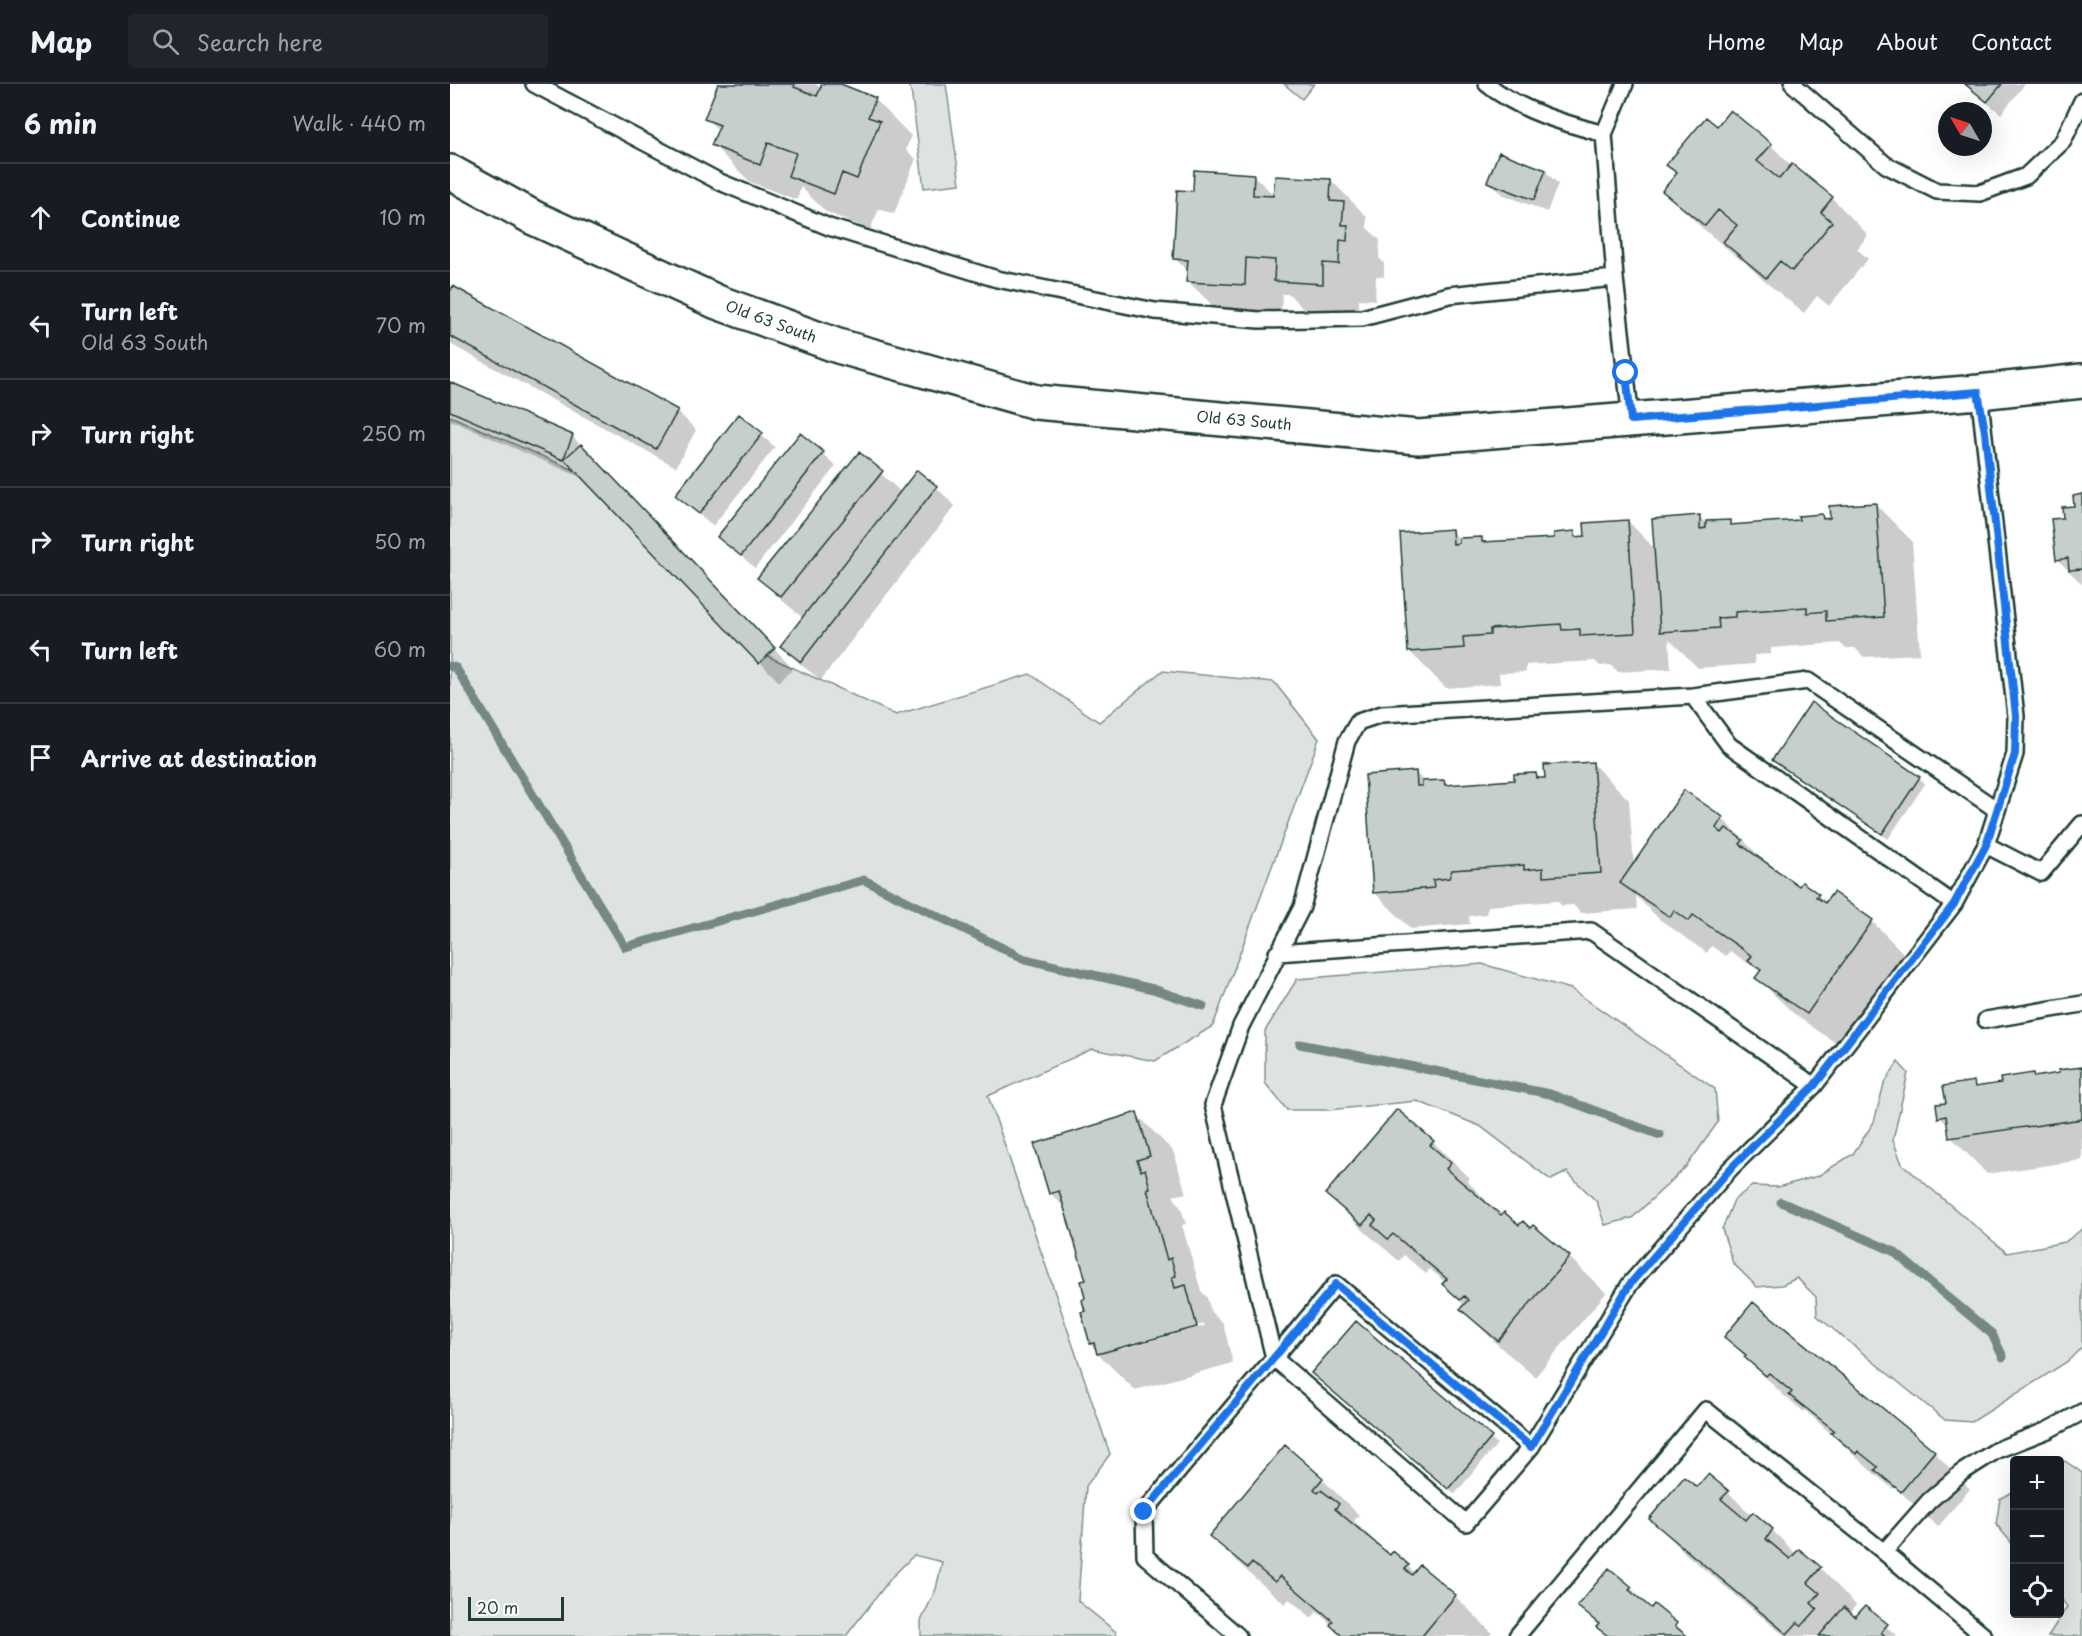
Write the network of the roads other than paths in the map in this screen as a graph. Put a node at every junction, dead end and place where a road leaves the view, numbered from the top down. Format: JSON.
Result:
{"nodes":[{"id":1,"x":534,"y":84,"type":"edge"},
{"id":2,"x":1487,"y":84,"type":"edge"},
{"id":3,"x":1625,"y":84,"type":"edge"},
{"id":4,"x":1793,"y":84,"type":"edge"},
{"id":5,"x":2082,"y":101,"type":"edge"},
{"id":6,"x":1604,"y":134,"type":"junction"},
{"id":7,"x":450,"y":172,"type":"edge"},
{"id":8,"x":1616,"y":278,"type":"junction"},
{"id":9,"x":2082,"y":381,"type":"edge"},
{"id":10,"x":1978,"y":392,"type":"junction"},
{"id":11,"x":1631,"y":420,"type":"junction"},
{"id":12,"x":1693,"y":696,"type":"junction"},
{"id":13,"x":1997,"y":810,"type":"junction"},
{"id":14,"x":2082,"y":824,"type":"edge"},
{"id":15,"x":1986,"y":845,"type":"junction"},
{"id":16,"x":1954,"y":904,"type":"junction"},
{"id":17,"x":1277,"y":953,"type":"junction"},
{"id":18,"x":2082,"y":1004,"type":"edge"},
{"id":19,"x":1986,"y":1020,"type":"dead end"},
{"id":20,"x":1814,"y":1086,"type":"junction"},
{"id":21,"x":1274,"y":1358,"type":"junction"},
{"id":22,"x":2082,"y":1412,"type":"edge"},
{"id":23,"x":1531,"y":1447,"type":"junction"},
{"id":24,"x":1884,"y":1552,"type":"junction"},
{"id":25,"x":1238,"y":1636,"type":"edge"},
{"id":26,"x":1517,"y":1636,"type":"edge"},
{"id":27,"x":1984,"y":1636,"type":"edge"}],
"edges":[{"from":1,"to":8,"type":"lane"},
{"from":2,"to":6,"type":"lane"},
{"from":3,"to":6,"type":"lane"},
{"from":4,"to":5,"type":"lane"},
{"from":6,"to":8,"type":"lane"},
{"from":7,"to":11,"type":"main road","name":"Old 63 South"},
{"from":8,"to":11,"type":"lane"},
{"from":9,"to":10,"type":"main road","name":"Old 63 South"},
{"from":10,"to":11,"type":"main road","name":"Old 63 South"},
{"from":10,"to":13,"type":"lane"},
{"from":12,"to":13,"type":"lane"},
{"from":12,"to":16,"type":"lane"},
{"from":12,"to":17,"type":"lane"},
{"from":13,"to":15,"type":"lane"},
{"from":14,"to":15,"type":"lane"},
{"from":15,"to":16,"type":"lane"},
{"from":16,"to":20,"type":"lane"},
{"from":17,"to":20,"type":"lane"},
{"from":17,"to":21,"type":"lane"},
{"from":18,"to":19,"type":"lane"},
{"from":20,"to":23,"type":"lane"},
{"from":21,"to":23,"type":"lane"},
{"from":21,"to":23,"type":"lane"},
{"from":21,"to":25,"type":"lane"},
{"from":22,"to":24,"type":"lane"},
{"from":24,"to":26,"type":"lane"},
{"from":24,"to":27,"type":"lane"}]}
